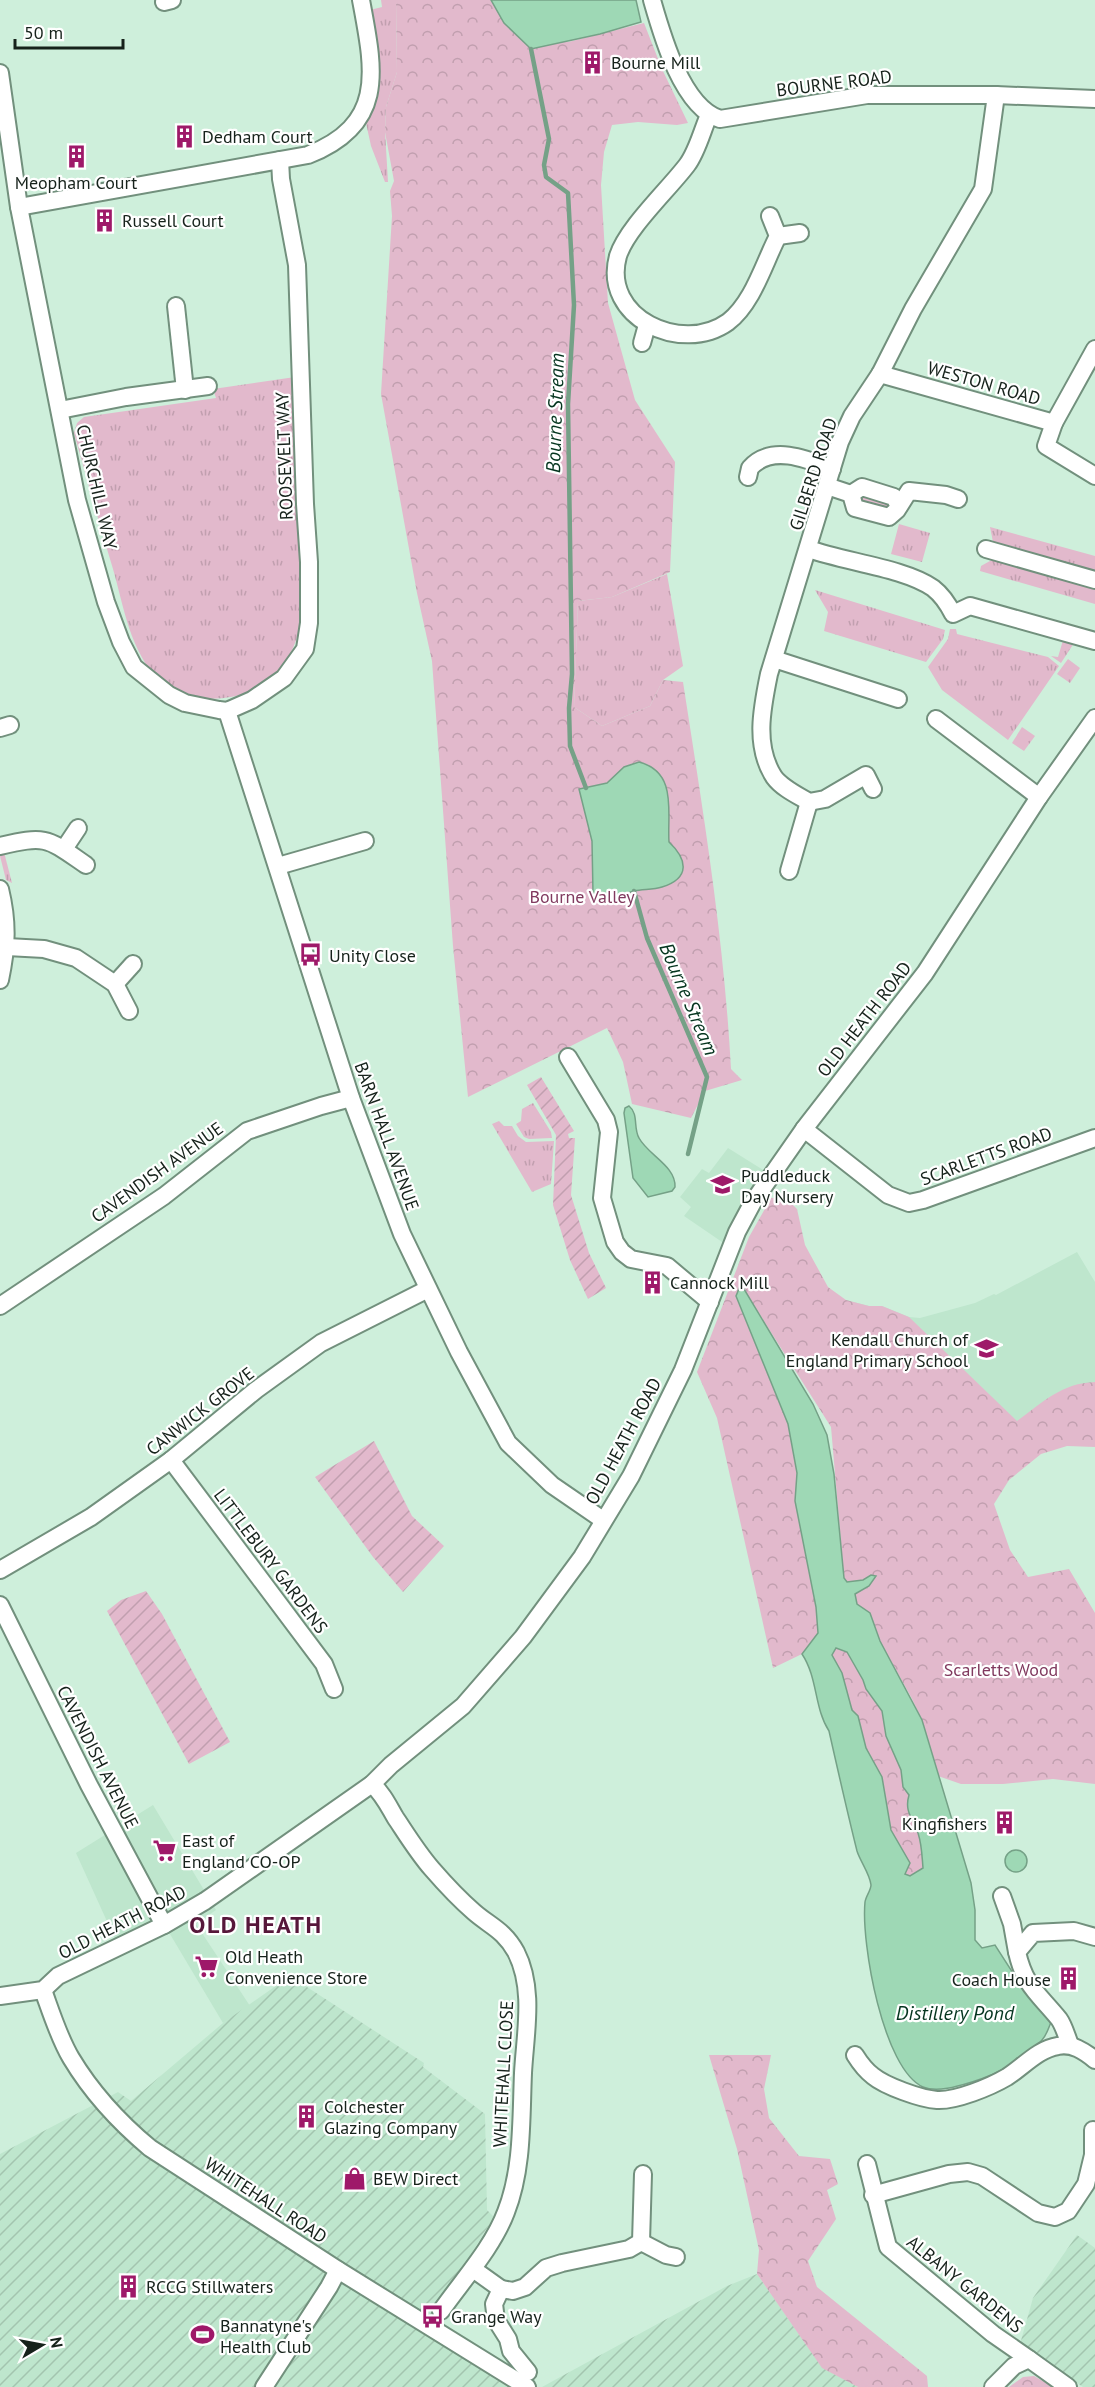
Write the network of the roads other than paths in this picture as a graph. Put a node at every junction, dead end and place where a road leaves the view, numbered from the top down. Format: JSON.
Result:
{"nodes":[{"id":1,"x":360,"y":0,"type":"edge"},
{"id":2,"x":652,"y":0,"type":"edge"},
{"id":3,"x":0,"y":73,"type":"edge"},
{"id":4,"x":996,"y":95,"type":"junction"},
{"id":5,"x":1095,"y":99,"type":"edge"},
{"id":6,"x":709,"y":115,"type":"junction"},
{"id":7,"x":280,"y":160,"type":"junction"},
{"id":8,"x":19,"y":207,"type":"junction"},
{"id":9,"x":770,"y":216,"type":"dead end"},
{"id":10,"x":800,"y":232,"type":"dead end"},
{"id":11,"x":778,"y":236,"type":"junction"},
{"id":12,"x":176,"y":306,"type":"dead end"},
{"id":13,"x":646,"y":325,"type":"junction"},
{"id":14,"x":642,"y":343,"type":"dead end"},
{"id":15,"x":1095,"y":348,"type":"edge"},
{"id":16,"x":880,"y":374,"type":"junction"},
{"id":17,"x":208,"y":387,"type":"dead end"},
{"id":18,"x":186,"y":390,"type":"junction"},
{"id":19,"x":60,"y":410,"type":"junction"},
{"id":20,"x":1054,"y":423,"type":"junction"},
{"id":21,"x":832,"y":468,"type":"junction"},
{"id":22,"x":1095,"y":476,"type":"edge"},
{"id":23,"x":748,"y":477,"type":"dead end"},
{"id":24,"x":827,"y":486,"type":"junction"},
{"id":25,"x":958,"y":499,"type":"dead end"},
{"id":26,"x":809,"y":549,"type":"junction"},
{"id":27,"x":986,"y":549,"type":"dead end"},
{"id":28,"x":1095,"y":580,"type":"edge"},
{"id":29,"x":1095,"y":641,"type":"edge"},
{"id":30,"x":774,"y":659,"type":"junction"},
{"id":31,"x":898,"y":699,"type":"dead end"},
{"id":32,"x":226,"y":711,"type":"junction"},
{"id":33,"x":1095,"y":718,"type":"edge"},
{"id":34,"x":936,"y":719,"type":"dead end"},
{"id":35,"x":873,"y":789,"type":"dead end"},
{"id":36,"x":1039,"y":797,"type":"junction"},
{"id":37,"x":809,"y":802,"type":"junction"},
{"id":38,"x":78,"y":828,"type":"dead end"},
{"id":39,"x":365,"y":841,"type":"dead end"},
{"id":40,"x":0,"y":846,"type":"edge"},
{"id":41,"x":64,"y":849,"type":"junction"},
{"id":42,"x":86,"y":865,"type":"dead end"},
{"id":43,"x":278,"y":866,"type":"junction"},
{"id":44,"x":789,"y":871,"type":"dead end"},
{"id":45,"x":0,"y":889,"type":"edge"},
{"id":46,"x":7,"y":947,"type":"junction"},
{"id":47,"x":133,"y":964,"type":"dead end"},
{"id":48,"x":0,"y":980,"type":"edge"},
{"id":49,"x":115,"y":984,"type":"junction"},
{"id":50,"x":129,"y":1011,"type":"dead end"},
{"id":51,"x":568,"y":1057,"type":"dead end"},
{"id":52,"x":351,"y":1098,"type":"junction"},
{"id":53,"x":804,"y":1129,"type":"junction"},
{"id":54,"x":1095,"y":1138,"type":"edge"},
{"id":55,"x":428,"y":1289,"type":"junction"},
{"id":56,"x":710,"y":1302,"type":"junction"},
{"id":57,"x":0,"y":1306,"type":"edge"},
{"id":58,"x":171,"y":1460,"type":"junction"},
{"id":59,"x":603,"y":1520,"type":"junction"},
{"id":60,"x":0,"y":1570,"type":"edge"},
{"id":61,"x":0,"y":1605,"type":"edge"},
{"id":62,"x":334,"y":1689,"type":"dead end"},
{"id":63,"x":372,"y":1784,"type":"junction"},
{"id":64,"x":1002,"y":1896,"type":"dead end"},
{"id":65,"x":164,"y":1924,"type":"junction"},
{"id":66,"x":1095,"y":1937,"type":"edge"},
{"id":67,"x":1017,"y":1952,"type":"junction"},
{"id":68,"x":43,"y":1990,"type":"junction"},
{"id":69,"x":0,"y":1996,"type":"edge"},
{"id":70,"x":1070,"y":2045,"type":"junction"},
{"id":71,"x":855,"y":2055,"type":"dead end"},
{"id":72,"x":1095,"y":2060,"type":"edge"},
{"id":73,"x":1093,"y":2130,"type":"dead end"},
{"id":74,"x":1094,"y":2155,"type":"edge"},
{"id":75,"x":867,"y":2164,"type":"dead end"},
{"id":76,"x":643,"y":2174,"type":"dead end"},
{"id":77,"x":873,"y":2195,"type":"junction"},
{"id":78,"x":641,"y":2242,"type":"junction"},
{"id":79,"x":676,"y":2257,"type":"dead end"},
{"id":80,"x":473,"y":2269,"type":"junction"},
{"id":81,"x":338,"y":2270,"type":"junction"},
{"id":82,"x":501,"y":2289,"type":"junction"},
{"id":83,"x":441,"y":2311,"type":"dead end"},
{"id":84,"x":1005,"y":2342,"type":"junction"},
{"id":85,"x":1029,"y":2359,"type":"junction"},
{"id":86,"x":527,"y":2380,"type":"edge"},
{"id":87,"x":997,"y":2382,"type":"edge"},
{"id":88,"x":264,"y":2387,"type":"edge"},
{"id":89,"x":1068,"y":2387,"type":"edge"}],
"edges":[{"from":1,"to":7,"type":"street"},
{"from":2,"to":6,"type":"street"},
{"from":3,"to":8,"type":"street","name":"CHURCHILL WAY"},
{"from":4,"to":5,"type":"street","name":"BOURNE ROAD"},
{"from":4,"to":6,"type":"street","name":"BOURNE ROAD"},
{"from":4,"to":16,"type":"street","name":"GILBERD ROAD"},
{"from":6,"to":13,"type":"street"},
{"from":7,"to":8,"type":"street"},
{"from":7,"to":32,"type":"street","name":"ROOSEVELT WAY"},
{"from":8,"to":19,"type":"street","name":"CHURCHILL WAY"},
{"from":9,"to":11,"type":"street"},
{"from":10,"to":11,"type":"street"},
{"from":11,"to":13,"type":"street"},
{"from":12,"to":18,"type":"street"},
{"from":13,"to":14,"type":"street"},
{"from":15,"to":20,"type":"street"},
{"from":16,"to":20,"type":"street","name":"WESTON ROAD"},
{"from":16,"to":21,"type":"street","name":"GILBERD ROAD"},
{"from":17,"to":18,"type":"street"},
{"from":18,"to":19,"type":"street"},
{"from":19,"to":32,"type":"street","name":"CHURCHILL WAY"},
{"from":20,"to":22,"type":"street","name":"WESTON ROAD"},
{"from":21,"to":23,"type":"street"},
{"from":21,"to":24,"type":"street","name":"GILBERD ROAD"},
{"from":24,"to":25,"type":"street"},
{"from":24,"to":26,"type":"street","name":"GILBERD ROAD"},
{"from":26,"to":29,"type":"street"},
{"from":26,"to":30,"type":"street","name":"GILBERD ROAD"},
{"from":27,"to":28,"type":"street"},
{"from":30,"to":31,"type":"street"},
{"from":30,"to":37,"type":"street","name":"GILBERD ROAD"},
{"from":32,"to":43,"type":"street","name":"BARN HALL AVENUE"},
{"from":33,"to":36,"type":"street","name":"OLD HEATH ROAD"},
{"from":34,"to":36,"type":"street"},
{"from":35,"to":37,"type":"street"},
{"from":36,"to":53,"type":"street","name":"OLD HEATH ROAD"},
{"from":37,"to":44,"type":"street"},
{"from":38,"to":41,"type":"street"},
{"from":39,"to":43,"type":"street"},
{"from":40,"to":41,"type":"street"},
{"from":41,"to":42,"type":"street"},
{"from":43,"to":52,"type":"street","name":"BARN HALL AVENUE"},
{"from":45,"to":46,"type":"street"},
{"from":46,"to":48,"type":"street"},
{"from":46,"to":49,"type":"street"},
{"from":47,"to":49,"type":"street"},
{"from":49,"to":50,"type":"street"},
{"from":51,"to":56,"type":"street"},
{"from":52,"to":55,"type":"street","name":"BARN HALL AVENUE"},
{"from":52,"to":57,"type":"street","name":"CAVENDISH AVENUE"},
{"from":53,"to":54,"type":"street","name":"SCARLETTS ROAD"},
{"from":53,"to":56,"type":"street","name":"OLD HEATH ROAD"},
{"from":55,"to":58,"type":"street","name":"CANWICK GROVE"},
{"from":55,"to":59,"type":"street","name":"BARN HALL AVENUE"},
{"from":56,"to":59,"type":"street","name":"OLD HEATH ROAD"},
{"from":58,"to":60,"type":"street","name":"CANWICK GROVE"},
{"from":58,"to":62,"type":"street","name":"LITTLEBURY GARDENS"},
{"from":59,"to":63,"type":"street","name":"OLD HEATH ROAD"},
{"from":61,"to":65,"type":"street","name":"CAVENDISH AVENUE"},
{"from":63,"to":65,"type":"street","name":"OLD HEATH ROAD"},
{"from":63,"to":80,"type":"street","name":"WHITEHALL CLOSE"},
{"from":64,"to":67,"type":"street"},
{"from":65,"to":68,"type":"street","name":"OLD HEATH ROAD"},
{"from":66,"to":67,"type":"street"},
{"from":67,"to":70,"type":"street"},
{"from":68,"to":69,"type":"street","name":"OLD HEATH ROAD"},
{"from":68,"to":81,"type":"street","name":"WHITEHALL ROAD"},
{"from":70,"to":71,"type":"street"},
{"from":70,"to":72,"type":"street"},
{"from":73,"to":74,"type":"street"},
{"from":74,"to":77,"type":"street"},
{"from":75,"to":77,"type":"street","name":"ALBANY GARDENS"},
{"from":76,"to":78,"type":"street"},
{"from":77,"to":84,"type":"street","name":"ALBANY GARDENS"},
{"from":78,"to":79,"type":"street"},
{"from":78,"to":82,"type":"street"},
{"from":80,"to":82,"type":"street"},
{"from":80,"to":83,"type":"street","name":"WHITEHALL CLOSE"},
{"from":81,"to":86,"type":"street","name":"WHITEHALL ROAD"},
{"from":81,"to":88,"type":"street"},
{"from":82,"to":86,"type":"street"},
{"from":84,"to":85,"type":"street","name":"ALBANY GARDENS"},
{"from":84,"to":87,"type":"street"},
{"from":85,"to":87,"type":"street","name":"ALBANY GARDENS"},
{"from":85,"to":89,"type":"street","name":"ALBANY GARDENS"}]}
